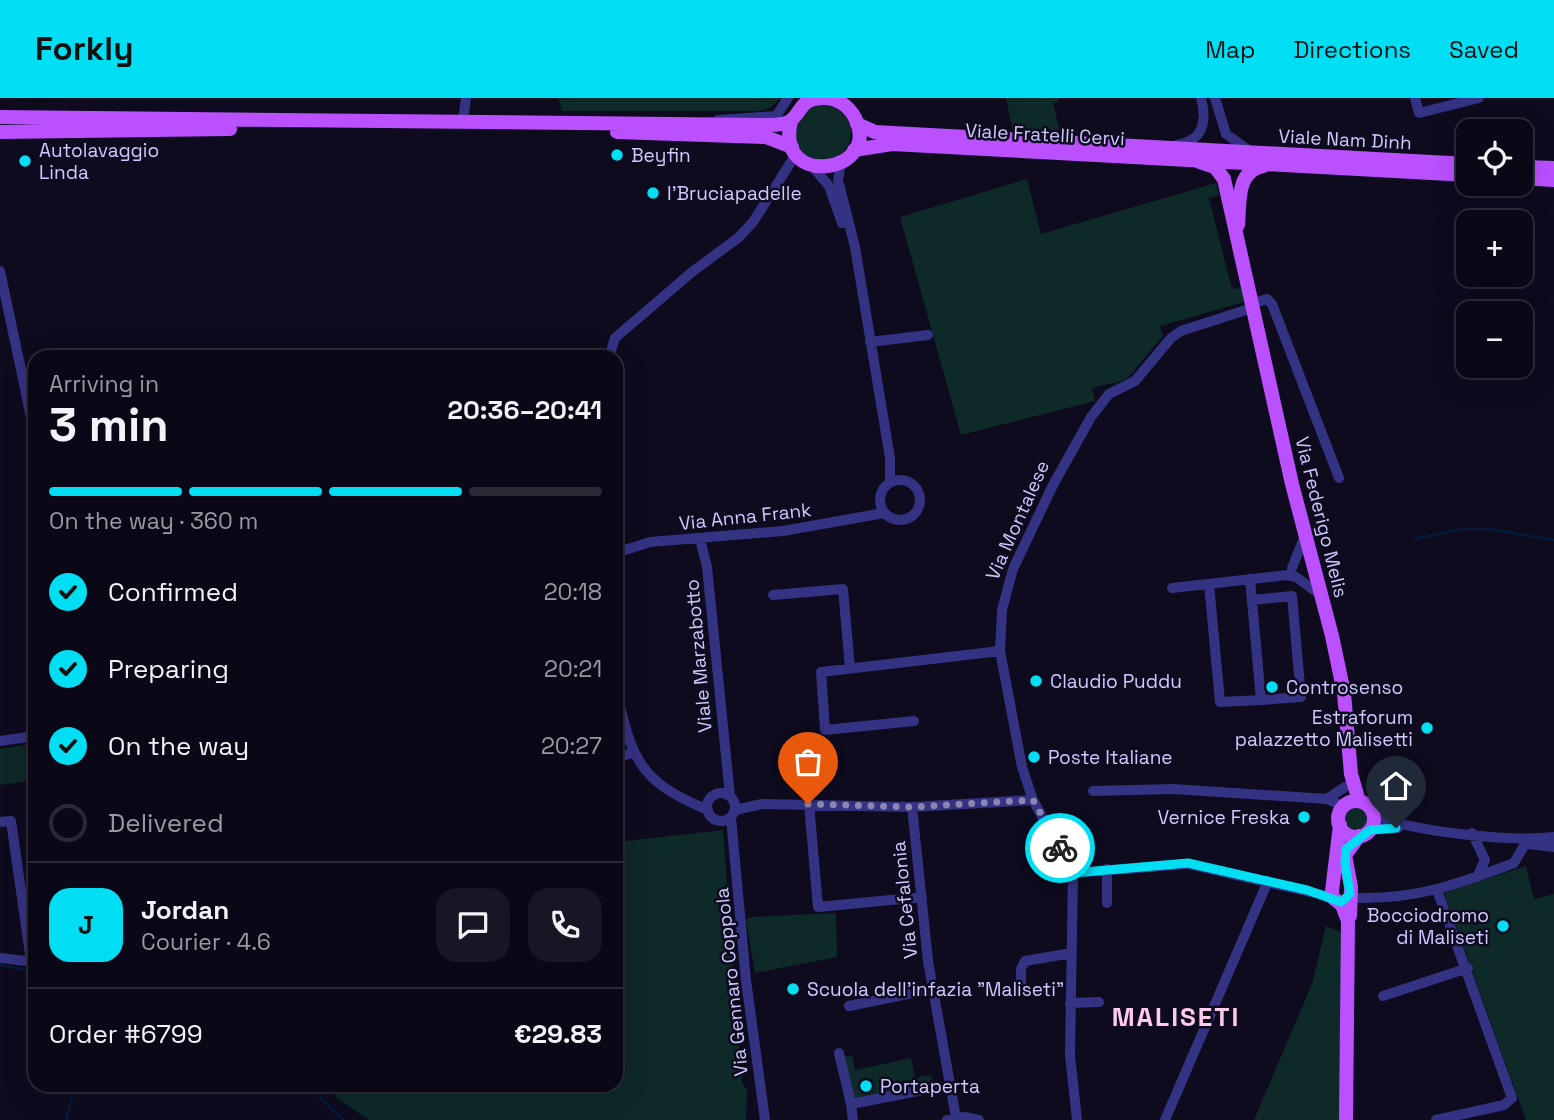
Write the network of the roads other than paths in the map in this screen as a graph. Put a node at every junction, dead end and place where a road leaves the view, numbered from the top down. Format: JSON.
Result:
{"nodes":[{"id":1,"x":466,"y":98,"type":"edge"},
{"id":2,"x":817,"y":98,"type":"edge"},
{"id":3,"x":1201,"y":98,"type":"edge"},
{"id":4,"x":1215,"y":98,"type":"edge"},
{"id":5,"x":1415,"y":98,"type":"edge"},
{"id":6,"x":1479,"y":98,"type":"edge"},
{"id":7,"x":848,"y":102,"type":"edge"},
{"id":8,"x":793,"y":107,"type":"edge"},
{"id":9,"x":464,"y":113,"type":"dead end"},
{"id":10,"x":0,"y":117,"type":"edge"},
{"id":11,"x":709,"y":124,"type":"junction"},
{"id":12,"x":857,"y":124,"type":"junction"},
{"id":13,"x":0,"y":132,"type":"edge"},
{"id":14,"x":1164,"y":148,"type":"junction"},
{"id":15,"x":854,"y":150,"type":"junction"},
{"id":16,"x":1220,"y":151,"type":"joint"},
{"id":17,"x":1260,"y":153,"type":"junction"},
{"id":18,"x":791,"y":155,"type":"junction"},
{"id":19,"x":1197,"y":161,"type":"junction"},
{"id":20,"x":841,"y":163,"type":"junction"},
{"id":21,"x":1234,"y":163,"type":"joint"},
{"id":22,"x":1456,"y":163,"type":"edge"},
{"id":23,"x":1271,"y":164,"type":"junction"},
{"id":24,"x":811,"y":166,"type":"junction"},
{"id":25,"x":1533,"y":167,"type":"edge"},
{"id":26,"x":1554,"y":168,"type":"edge"},
{"id":27,"x":1456,"y":174,"type":"edge"},
{"id":28,"x":1533,"y":179,"type":"edge"},
{"id":29,"x":1554,"y":180,"type":"edge"},
{"id":30,"x":1237,"y":233,"type":"junction"},
{"id":31,"x":856,"y":265,"type":"junction"},
{"id":32,"x":0,"y":271,"type":"edge"},
{"id":33,"x":3,"y":300,"type":"edge"},
{"id":34,"x":1252,"y":306,"type":"junction"},
{"id":35,"x":928,"y":335,"type":"dead end"},
{"id":36,"x":870,"y":342,"type":"junction"},
{"id":37,"x":611,"y":350,"type":"edge"},
{"id":38,"x":28,"y":406,"type":"edge"},
{"id":39,"x":890,"y":458,"type":"junction"},
{"id":40,"x":1339,"y":478,"type":"dead end"},
{"id":41,"x":902,"y":480,"type":"junction"},
{"id":42,"x":890,"y":483,"type":"junction"},
{"id":43,"x":880,"y":500,"type":"junction"},
{"id":44,"x":884,"y":513,"type":"junction"},
{"id":45,"x":864,"y":515,"type":"junction"},
{"id":46,"x":1306,"y":532,"type":"junction"},
{"id":47,"x":700,"y":539,"type":"junction"},
{"id":48,"x":629,"y":550,"type":"junction"},
{"id":49,"x":623,"y":552,"type":"edge"},
{"id":50,"x":623,"y":556,"type":"edge"},
{"id":51,"x":1315,"y":567,"type":"junction"},
{"id":52,"x":1292,"y":573,"type":"junction"},
{"id":53,"x":1250,"y":579,"type":"junction"},
{"id":54,"x":1209,"y":584,"type":"junction"},
{"id":55,"x":1172,"y":589,"type":"dead end"},
{"id":56,"x":773,"y":596,"type":"dead end"},
{"id":57,"x":1322,"y":596,"type":"junction"},
{"id":58,"x":1252,"y":600,"type":"junction"},
{"id":59,"x":1000,"y":651,"type":"junction"},
{"id":60,"x":850,"y":668,"type":"junction"},
{"id":61,"x":1261,"y":700,"type":"junction"},
{"id":62,"x":623,"y":718,"type":"edge"},
{"id":63,"x":914,"y":721,"type":"dead end"},
{"id":64,"x":28,"y":737,"type":"edge"},
{"id":65,"x":1348,"y":737,"type":"junction"},
{"id":66,"x":0,"y":741,"type":"edge"},
{"id":67,"x":632,"y":753,"type":"junction"},
{"id":68,"x":623,"y":756,"type":"edge"},
{"id":69,"x":727,"y":771,"type":"junction"},
{"id":70,"x":1345,"y":787,"type":"junction"},
{"id":71,"x":1093,"y":791,"type":"dead end"},
{"id":72,"x":681,"y":797,"type":"junction"},
{"id":73,"x":711,"y":797,"type":"junction"},
{"id":74,"x":1327,"y":799,"type":"junction"},
{"id":75,"x":1033,"y":800,"type":"junction"},
{"id":76,"x":808,"y":804,"type":"junction"},
{"id":77,"x":912,"y":807,"type":"junction"},
{"id":78,"x":730,"y":809,"type":"junction"},
{"id":79,"x":708,"y":810,"type":"junction"},
{"id":80,"x":1345,"y":811,"type":"junction"},
{"id":81,"x":1374,"y":815,"type":"junction"},
{"id":82,"x":0,"y":822,"type":"edge"},
{"id":83,"x":1426,"y":827,"type":"junction"},
{"id":84,"x":1364,"y":833,"type":"junction"},
{"id":85,"x":1472,"y":833,"type":"junction"},
{"id":86,"x":1554,"y":837,"type":"edge"},
{"id":87,"x":1505,"y":838,"type":"junction"},
{"id":88,"x":1525,"y":844,"type":"junction"},
{"id":89,"x":1554,"y":847,"type":"edge"},
{"id":90,"x":1107,"y":869,"type":"junction"},
{"id":91,"x":1073,"y":873,"type":"junction"},
{"id":92,"x":1477,"y":877,"type":"junction"},
{"id":93,"x":1268,"y":881,"type":"junction"},
{"id":94,"x":1437,"y":890,"type":"junction"},
{"id":95,"x":1342,"y":896,"type":"junction"},
{"id":96,"x":922,"y":897,"type":"junction"},
{"id":97,"x":1107,"y":903,"type":"dead end"},
{"id":98,"x":28,"y":928,"type":"edge"},
{"id":99,"x":1072,"y":953,"type":"junction"},
{"id":100,"x":0,"y":958,"type":"edge"},
{"id":101,"x":28,"y":961,"type":"edge"},
{"id":102,"x":1468,"y":968,"type":"junction"},
{"id":103,"x":932,"y":989,"type":"junction"},
{"id":104,"x":1021,"y":992,"type":"dead end"},
{"id":105,"x":1383,"y":996,"type":"dead end"},
{"id":106,"x":1099,"y":1002,"type":"dead end"},
{"id":107,"x":1070,"y":1003,"type":"junction"},
{"id":108,"x":849,"y":1006,"type":"dead end"},
{"id":109,"x":839,"y":1053,"type":"dead end"},
{"id":110,"x":933,"y":1088,"type":"dead end"},
{"id":111,"x":851,"y":1104,"type":"junction"},
{"id":112,"x":951,"y":1119,"type":"edge"},
{"id":113,"x":765,"y":1120,"type":"edge"},
{"id":114,"x":853,"y":1120,"type":"edge"},
{"id":115,"x":979,"y":1120,"type":"edge"},
{"id":116,"x":1077,"y":1120,"type":"edge"},
{"id":117,"x":1165,"y":1120,"type":"edge"},
{"id":118,"x":1346,"y":1120,"type":"edge"},
{"id":119,"x":1436,"y":1120,"type":"edge"}],
"edges":[{"from":1,"to":9,"type":"street"},
{"from":2,"to":7,"type":"main road"},
{"from":2,"to":8,"type":"main road"},
{"from":3,"to":14,"type":"street"},
{"from":4,"to":17,"type":"street"},
{"from":5,"to":6,"type":"street"},
{"from":7,"to":12,"type":"main road"},
{"from":8,"to":11,"type":"street"},
{"from":8,"to":11,"type":"main road"},
{"from":8,"to":18,"type":"main road"},
{"from":10,"to":11,"type":"main road"},
{"from":12,"to":14,"type":"main road","name":"Viale Fratelli Cervi"},
{"from":12,"to":15,"type":"main road"},
{"from":13,"to":18,"type":"main road"},
{"from":14,"to":16,"type":"main road","name":"Viale Fratelli Cervi"},
{"from":15,"to":19,"type":"main road","name":"Viale Fratelli Cervi"},
{"from":15,"to":20,"type":"main road"},
{"from":16,"to":17,"type":"main road","name":"Viale Nam Dinh"},
{"from":17,"to":22,"type":"main road","name":"Viale Nam Dinh"},
{"from":18,"to":24,"type":"main road"},
{"from":18,"to":37,"type":"street"},
{"from":19,"to":21,"type":"main road","name":"Viale Fratelli Cervi"},
{"from":19,"to":30,"type":"main road"},
{"from":20,"to":24,"type":"main road"},
{"from":20,"to":31,"type":"street"},
{"from":21,"to":23,"type":"main road","name":"Viale Nam Dinh"},
{"from":23,"to":27,"type":"main road","name":"Viale Nam Dinh"},
{"from":23,"to":30,"type":"main road"},
{"from":24,"to":31,"type":"street"},
{"from":25,"to":26,"type":"main road"},
{"from":28,"to":29,"type":"main road"},
{"from":30,"to":34,"type":"main road"},
{"from":31,"to":36,"type":"street"},
{"from":32,"to":33,"type":"street"},
{"from":33,"to":38,"type":"street"},
{"from":34,"to":40,"type":"street"},
{"from":34,"to":46,"type":"main road","name":"Via Federigo Melis"},
{"from":34,"to":59,"type":"street","name":"Via Montalese"},
{"from":35,"to":36,"type":"street"},
{"from":36,"to":39,"type":"street"},
{"from":39,"to":41,"type":"street"},
{"from":39,"to":42,"type":"street"},
{"from":41,"to":42,"type":"street"},
{"from":41,"to":44,"type":"street"},
{"from":42,"to":43,"type":"street"},
{"from":43,"to":44,"type":"street"},
{"from":43,"to":45,"type":"street"},
{"from":44,"to":45,"type":"street","name":"Via Anna Frank"},
{"from":45,"to":47,"type":"street","name":"Via Anna Frank"},
{"from":46,"to":51,"type":"main road","name":"Via Federigo Melis"},
{"from":46,"to":52,"type":"street"},
{"from":47,"to":48,"type":"street","name":"Via Anna Frank"},
{"from":47,"to":69,"type":"street","name":"Viale Marzabotto"},
{"from":48,"to":49,"type":"street","name":"Via Anna Frank"},
{"from":48,"to":50,"type":"street"},
{"from":51,"to":52,"type":"street"},
{"from":51,"to":57,"type":"main road","name":"Via Federigo Melis"},
{"from":52,"to":53,"type":"street"},
{"from":52,"to":57,"type":"street"},
{"from":53,"to":54,"type":"street"},
{"from":53,"to":58,"type":"street"},
{"from":54,"to":55,"type":"street"},
{"from":54,"to":61,"type":"street"},
{"from":56,"to":60,"type":"street"},
{"from":57,"to":65,"type":"main road","name":"Via Federigo Melis"},
{"from":58,"to":61,"type":"street"},
{"from":58,"to":61,"type":"street"},
{"from":59,"to":60,"type":"street"},
{"from":59,"to":75,"type":"street","name":"Via Montalese"},
{"from":60,"to":63,"type":"street"},
{"from":62,"to":67,"type":"street"},
{"from":64,"to":66,"type":"street"},
{"from":65,"to":70,"type":"main road","name":"Via Federigo Melis"},
{"from":65,"to":80,"type":"main road","name":"Via Federigo Melis"},
{"from":67,"to":68,"type":"street"},
{"from":67,"to":72,"type":"street"},
{"from":69,"to":73,"type":"street"},
{"from":69,"to":78,"type":"street","name":"Viale Marzabotto"},
{"from":70,"to":74,"type":"street"},
{"from":70,"to":80,"type":"main road","name":"Via Federigo Melis"},
{"from":71,"to":74,"type":"street"},
{"from":72,"to":73,"type":"street"},
{"from":72,"to":79,"type":"street"},
{"from":73,"to":78,"type":"street"},
{"from":73,"to":79,"type":"street"},
{"from":74,"to":80,"type":"street"},
{"from":75,"to":77,"type":"street"},
{"from":75,"to":91,"type":"street","name":"Via Montalese"},
{"from":76,"to":77,"type":"street"},
{"from":76,"to":78,"type":"street"},
{"from":76,"to":96,"type":"street"},
{"from":77,"to":96,"type":"street","name":"Via Cefalonia"},
{"from":78,"to":79,"type":"street"},
{"from":78,"to":113,"type":"street","name":"Via Gennaro Coppola"},
{"from":80,"to":81,"type":"main road"},
{"from":80,"to":84,"type":"main road"},
{"from":80,"to":95,"type":"main road","name":"Via Federigo Melis"},
{"from":81,"to":83,"type":"street"},
{"from":81,"to":84,"type":"main road","name":"Via Federigo Melis"},
{"from":82,"to":98,"type":"street"},
{"from":83,"to":84,"type":"street"},
{"from":83,"to":85,"type":"street"},
{"from":84,"to":95,"type":"main road","name":"Via Federigo Melis"},
{"from":85,"to":87,"type":"street"},
{"from":85,"to":92,"type":"street"},
{"from":86,"to":87,"type":"street"},
{"from":87,"to":88,"type":"street"},
{"from":88,"to":89,"type":"street"},
{"from":88,"to":92,"type":"street"},
{"from":90,"to":91,"type":"street"},
{"from":90,"to":93,"type":"street"},
{"from":90,"to":97,"type":"street"},
{"from":91,"to":99,"type":"street","name":"Via Montalese"},
{"from":92,"to":94,"type":"street"},
{"from":93,"to":95,"type":"street"},
{"from":93,"to":117,"type":"street"},
{"from":94,"to":95,"type":"street"},
{"from":94,"to":102,"type":"street"},
{"from":95,"to":118,"type":"main road","name":"Via Federigo Melis"},
{"from":96,"to":103,"type":"street","name":"Via Cefalonia"},
{"from":99,"to":104,"type":"street"},
{"from":99,"to":107,"type":"street","name":"Via Montalese"},
{"from":100,"to":101,"type":"street"},
{"from":102,"to":105,"type":"street"},
{"from":102,"to":119,"type":"street"},
{"from":103,"to":108,"type":"street"},
{"from":103,"to":112,"type":"street","name":"Via Cefalonia"},
{"from":106,"to":107,"type":"street"},
{"from":107,"to":116,"type":"street","name":"Via Montalese"},
{"from":109,"to":111,"type":"street"},
{"from":110,"to":111,"type":"street"},
{"from":111,"to":114,"type":"street"},
{"from":112,"to":115,"type":"street"}]}
